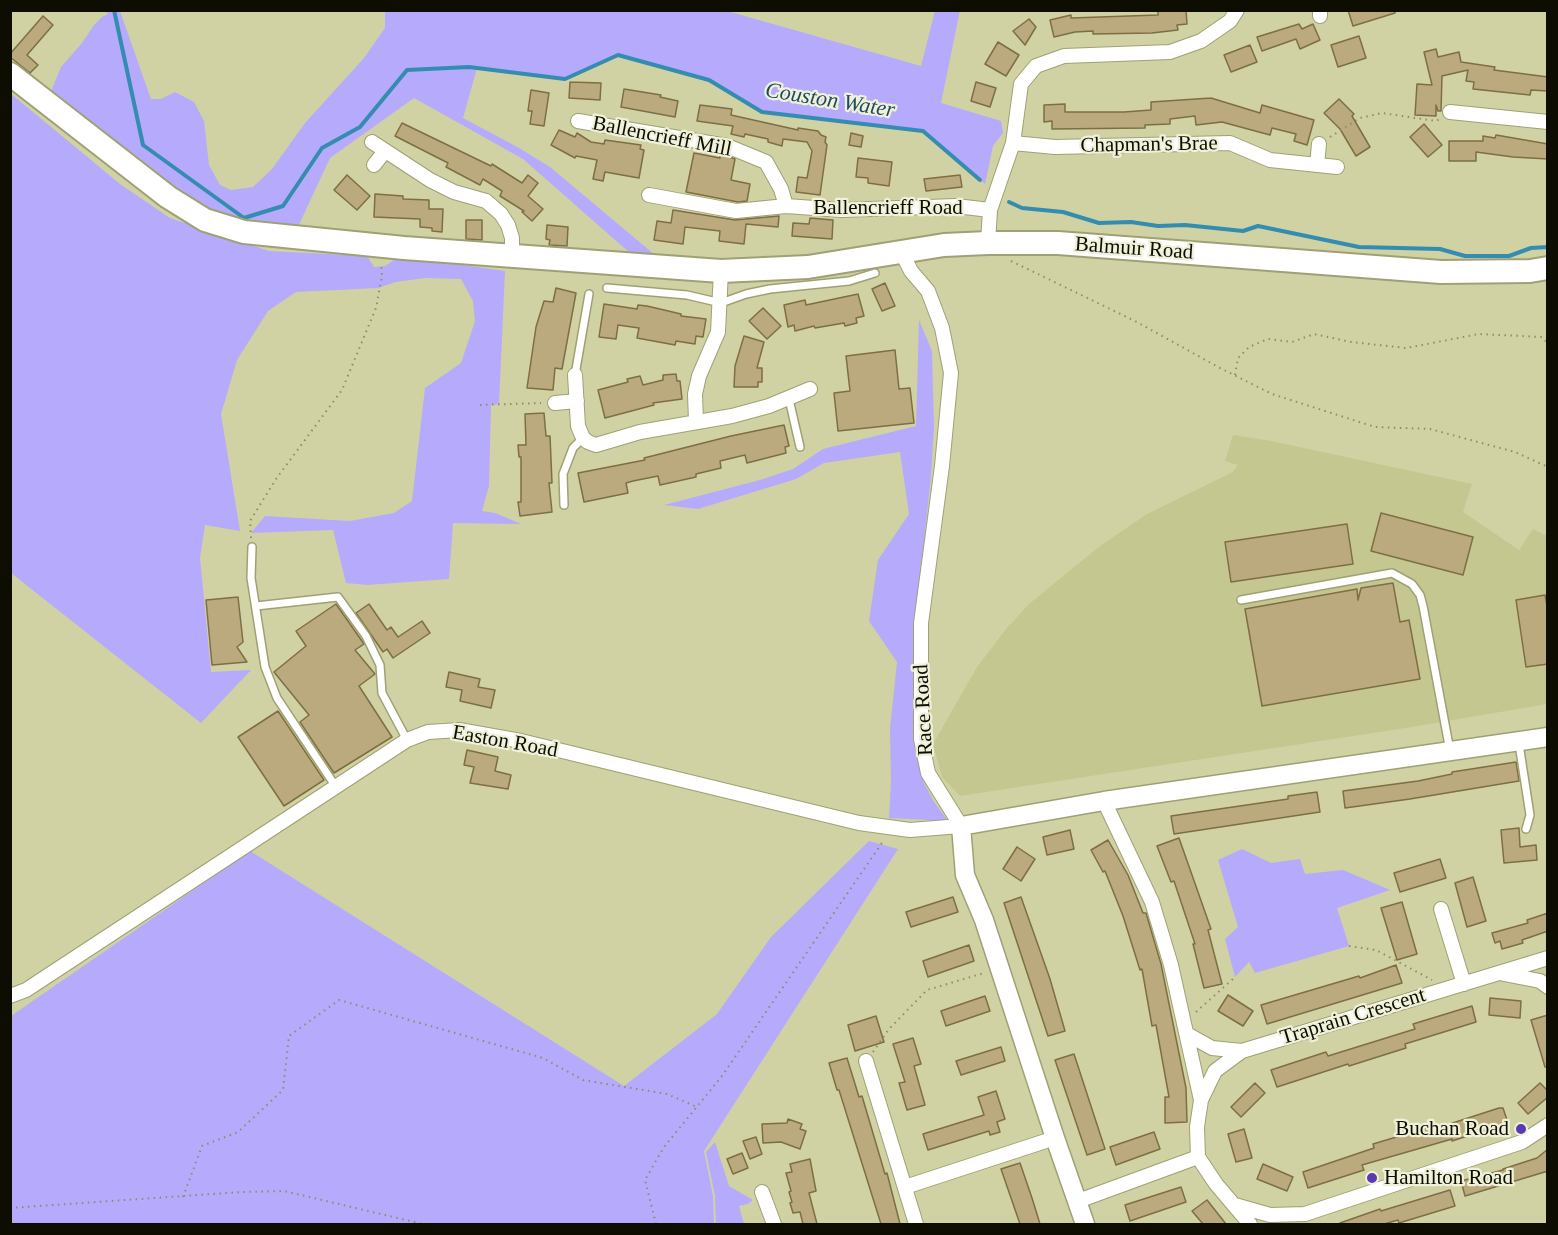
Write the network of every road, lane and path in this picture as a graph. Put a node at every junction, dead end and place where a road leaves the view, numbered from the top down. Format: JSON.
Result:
{"nodes":[{"id":1,"x":1237,"y":10,"type":"edge"},
{"id":2,"x":10,"y":74,"type":"edge"},
{"id":3,"x":1450,"y":112,"type":"joint"},
{"id":4,"x":578,"y":121,"type":"dead end"},
{"id":5,"x":1548,"y":122,"type":"edge"},
{"id":6,"x":372,"y":142,"type":"dead end"},
{"id":7,"x":1013,"y":143,"type":"junction"},
{"id":8,"x":1319,"y":144,"type":"joint"},
{"id":9,"x":385,"y":151,"type":"junction"},
{"id":10,"x":374,"y":165,"type":"dead end"},
{"id":11,"x":1317,"y":165,"type":"junction"},
{"id":12,"x":1337,"y":167,"type":"dead end"},
{"id":13,"x":649,"y":195,"type":"dead end"},
{"id":14,"x":786,"y":206,"type":"junction"},
{"id":15,"x":990,"y":210,"type":"junction"},
{"id":16,"x":380,"y":245,"type":"junction"},
{"id":17,"x":996,"y":250,"type":"junction"},
{"id":18,"x":901,"y":251,"type":"junction"},
{"id":19,"x":512,"y":255,"type":"junction"},
{"id":20,"x":1548,"y":268,"type":"edge"},
{"id":21,"x":721,"y":271,"type":"junction"},
{"id":22,"x":876,"y":273,"type":"dead end"},
{"id":23,"x":607,"y":288,"type":"dead end"},
{"id":24,"x":589,"y":294,"type":"dead end"},
{"id":25,"x":721,"y":303,"type":"junction"},
{"id":26,"x":1548,"y":344,"type":"edge"},
{"id":27,"x":575,"y":375,"type":"joint"},
{"id":28,"x":1235,"y":375,"type":"junction"},
{"id":29,"x":810,"y":389,"type":"dead end"},
{"id":30,"x":789,"y":399,"type":"junction"},
{"id":31,"x":577,"y":401,"type":"junction"},
{"id":32,"x":555,"y":403,"type":"joint"},
{"id":33,"x":480,"y":405,"type":"dead end"},
{"id":34,"x":696,"y":422,"type":"junction"},
{"id":35,"x":583,"y":438,"type":"junction"},
{"id":36,"x":800,"y":447,"type":"dead end"},
{"id":37,"x":1548,"y":467,"type":"edge"},
{"id":38,"x":564,"y":505,"type":"dead end"},
{"id":39,"x":252,"y":547,"type":"joint"},
{"id":40,"x":1241,"y":600,"type":"dead end"},
{"id":41,"x":256,"y":606,"type":"junction"},
{"id":42,"x":1548,"y":737,"type":"edge"},
{"id":43,"x":407,"y":740,"type":"junction"},
{"id":44,"x":1518,"y":741,"type":"junction"},
{"id":45,"x":1450,"y":751,"type":"junction"},
{"id":46,"x":336,"y":787,"type":"junction"},
{"id":47,"x":1104,"y":801,"type":"junction"},
{"id":48,"x":961,"y":826,"type":"junction"},
{"id":49,"x":892,"y":828,"type":"junction"},
{"id":50,"x":1526,"y":829,"type":"dead end"},
{"id":51,"x":1441,"y":909,"type":"dead end"},
{"id":52,"x":1349,"y":946,"type":"dead end"},
{"id":53,"x":1548,"y":958,"type":"edge"},
{"id":54,"x":999,"y":968,"type":"junction"},
{"id":55,"x":1502,"y":973,"type":"junction"},
{"id":56,"x":1235,"y":977,"type":"dead end"},
{"id":57,"x":1464,"y":984,"type":"junction"},
{"id":58,"x":1548,"y":987,"type":"edge"},
{"id":59,"x":1448,"y":988,"type":"junction"},
{"id":60,"x":10,"y":996,"type":"edge"},
{"id":61,"x":1186,"y":1028,"type":"junction"},
{"id":62,"x":1242,"y":1050,"type":"junction"},
{"id":63,"x":866,"y":1061,"type":"joint"},
{"id":64,"x":1201,"y":1100,"type":"junction"},
{"id":65,"x":697,"y":1107,"type":"junction"},
{"id":66,"x":1548,"y":1125,"type":"edge"},
{"id":67,"x":1055,"y":1138,"type":"junction"},
{"id":68,"x":1198,"y":1156,"type":"junction"},
{"id":69,"x":904,"y":1187,"type":"junction"},
{"id":70,"x":762,"y":1192,"type":"dead end"},
{"id":71,"x":183,"y":1197,"type":"junction"},
{"id":72,"x":1078,"y":1201,"type":"junction"},
{"id":73,"x":1235,"y":1205,"type":"junction"},
{"id":74,"x":10,"y":1208,"type":"edge"},
{"id":75,"x":1301,"y":1219,"type":"edge"},
{"id":76,"x":423,"y":1224,"type":"edge"},
{"id":77,"x":656,"y":1224,"type":"edge"},
{"id":78,"x":774,"y":1224,"type":"edge"},
{"id":79,"x":916,"y":1224,"type":"edge"},
{"id":80,"x":1085,"y":1224,"type":"edge"},
{"id":81,"x":1250,"y":1224,"type":"edge"}],
"edges":[{"from":1,"to":7,"type":"street"},
{"from":2,"to":16,"type":"main road","name":"Balmuir Road"},
{"from":3,"to":5,"type":"street"},
{"from":3,"to":8,"type":"path"},
{"from":4,"to":14,"type":"street","name":"Ballencrieff Mill"},
{"from":6,"to":9,"type":"street"},
{"from":7,"to":11,"type":"street","name":"Chapman's Brae"},
{"from":7,"to":15,"type":"street"},
{"from":8,"to":11,"type":"street"},
{"from":9,"to":10,"type":"street"},
{"from":9,"to":19,"type":"street"},
{"from":11,"to":12,"type":"street","name":"Chapman's Brae"},
{"from":13,"to":14,"type":"street","name":"Ballencrieff Road"},
{"from":14,"to":15,"type":"street","name":"Ballencrieff Road"},
{"from":15,"to":17,"type":"street"},
{"from":16,"to":19,"type":"main road","name":"Balmuir Road"},
{"from":16,"to":39,"type":"path"},
{"from":17,"to":18,"type":"main road","name":"Balmuir Road"},
{"from":17,"to":20,"type":"main road","name":"Balmuir Road"},
{"from":17,"to":28,"type":"path"},
{"from":18,"to":21,"type":"main road","name":"Balmuir Road"},
{"from":18,"to":48,"type":"street","name":"Race Road"},
{"from":19,"to":21,"type":"main road","name":"Balmuir Road"},
{"from":21,"to":25,"type":"street"},
{"from":22,"to":25,"type":"lane"},
{"from":23,"to":25,"type":"lane"},
{"from":24,"to":27,"type":"lane"},
{"from":25,"to":34,"type":"street"},
{"from":26,"to":28,"type":"path"},
{"from":27,"to":31,"type":"street"},
{"from":28,"to":37,"type":"path"},
{"from":29,"to":30,"type":"street"},
{"from":30,"to":34,"type":"street"},
{"from":30,"to":36,"type":"lane"},
{"from":31,"to":32,"type":"street"},
{"from":31,"to":35,"type":"street"},
{"from":32,"to":33,"type":"path"},
{"from":34,"to":35,"type":"street"},
{"from":35,"to":38,"type":"lane"},
{"from":39,"to":41,"type":"lane"},
{"from":40,"to":45,"type":"lane"},
{"from":41,"to":43,"type":"lane"},
{"from":41,"to":46,"type":"lane"},
{"from":42,"to":44,"type":"street"},
{"from":43,"to":46,"type":"street","name":"Easton Road"},
{"from":43,"to":49,"type":"street","name":"Easton Road"},
{"from":44,"to":45,"type":"street"},
{"from":44,"to":50,"type":"lane"},
{"from":45,"to":47,"type":"street"},
{"from":46,"to":60,"type":"street","name":"Easton Road"},
{"from":47,"to":48,"type":"street"},
{"from":47,"to":61,"type":"street"},
{"from":48,"to":49,"type":"street","name":"Easton Road"},
{"from":48,"to":54,"type":"street","name":"Race Road"},
{"from":49,"to":65,"type":"path"},
{"from":51,"to":57,"type":"street"},
{"from":52,"to":59,"type":"path"},
{"from":53,"to":55,"type":"street"},
{"from":54,"to":63,"type":"path"},
{"from":54,"to":67,"type":"street","name":"Race Road"},
{"from":55,"to":57,"type":"street","name":"Traprain Crescent"},
{"from":55,"to":58,"type":"street","name":"Traprain Crescent"},
{"from":56,"to":61,"type":"path"},
{"from":57,"to":59,"type":"street","name":"Traprain Crescent"},
{"from":59,"to":62,"type":"street","name":"Traprain Crescent"},
{"from":61,"to":62,"type":"street","name":"Traprain Crescent"},
{"from":61,"to":64,"type":"street"},
{"from":62,"to":64,"type":"street","name":"Traprain Crescent"},
{"from":63,"to":69,"type":"street"},
{"from":64,"to":68,"type":"street"},
{"from":65,"to":71,"type":"path"},
{"from":65,"to":77,"type":"path"},
{"from":66,"to":75,"type":"street"},
{"from":67,"to":69,"type":"street"},
{"from":67,"to":72,"type":"street","name":"Race Road"},
{"from":68,"to":72,"type":"street"},
{"from":68,"to":73,"type":"street"},
{"from":69,"to":79,"type":"street"},
{"from":70,"to":78,"type":"street"},
{"from":71,"to":74,"type":"path"},
{"from":71,"to":76,"type":"path"},
{"from":72,"to":80,"type":"street","name":"Race Road"},
{"from":73,"to":75,"type":"street"},
{"from":73,"to":81,"type":"street"}]}
